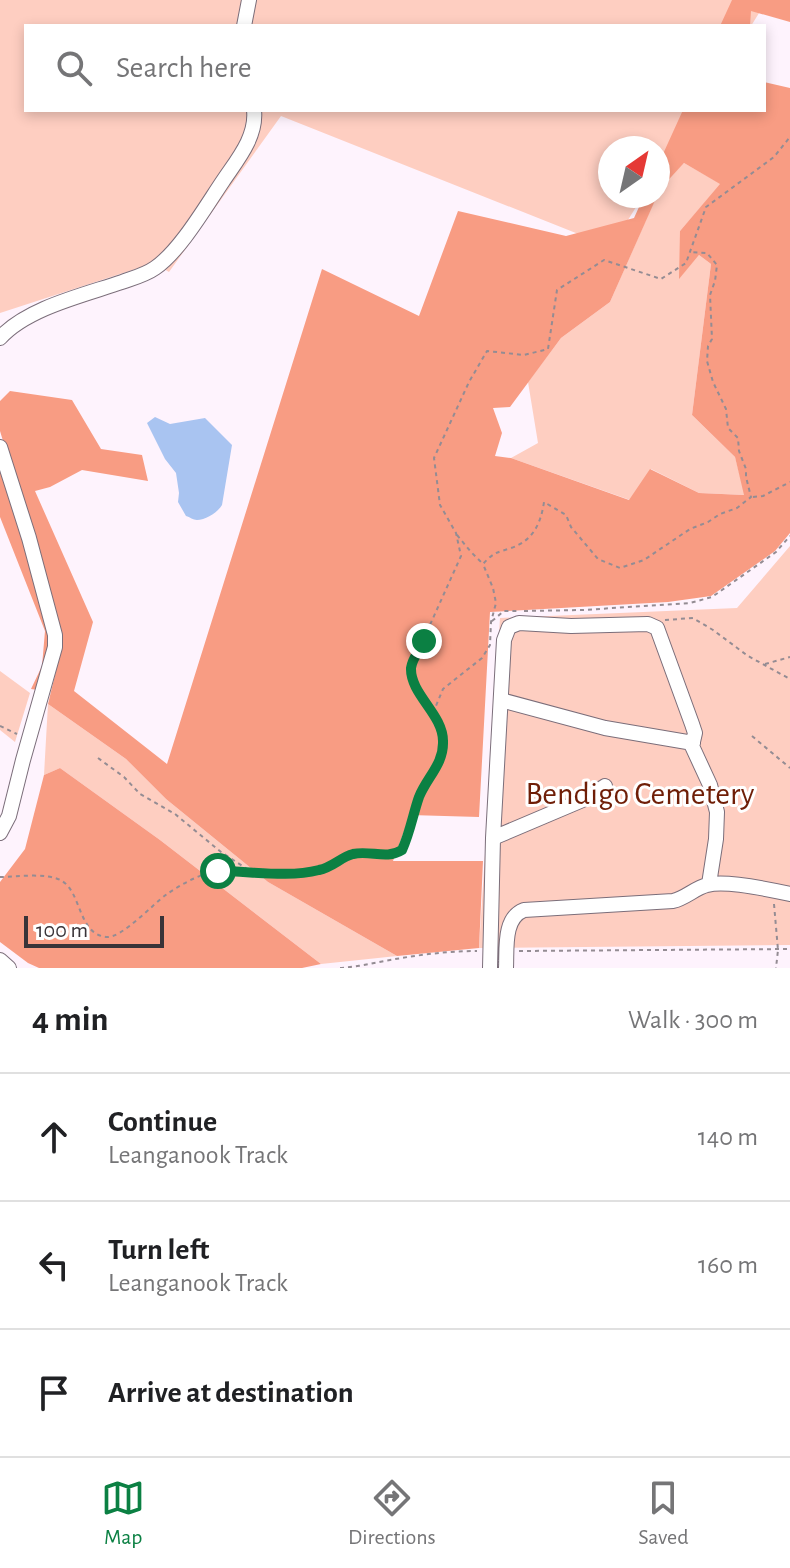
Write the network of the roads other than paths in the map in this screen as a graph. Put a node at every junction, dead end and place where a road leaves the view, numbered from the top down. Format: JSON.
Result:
{"nodes":[{"id":1,"x":249,"y":0,"type":"edge"},
{"id":2,"x":244,"y":24,"type":"edge"},
{"id":3,"x":254,"y":112,"type":"edge"},
{"id":4,"x":0,"y":338,"type":"edge"},
{"id":5,"x":0,"y":447,"type":"edge"},
{"id":6,"x":501,"y":700,"type":"junction"},
{"id":7,"x":693,"y":743,"type":"junction"},
{"id":8,"x":605,"y":786,"type":"dead end"},
{"id":9,"x":0,"y":833,"type":"edge"},
{"id":10,"x":493,"y":838,"type":"junction"},
{"id":11,"x":709,"y":884,"type":"junction"},
{"id":12,"x":790,"y":894,"type":"edge"},
{"id":13,"x":490,"y":968,"type":"edge"},
{"id":14,"x":506,"y":968,"type":"edge"}],
"edges":[{"from":1,"to":2,"type":"street"},
{"from":3,"to":4,"type":"street"},
{"from":5,"to":9,"type":"street"},
{"from":6,"to":7,"type":"street"},
{"from":6,"to":7,"type":"street"},
{"from":6,"to":10,"type":"street"},
{"from":7,"to":11,"type":"street"},
{"from":8,"to":10,"type":"street"},
{"from":10,"to":13,"type":"street"},
{"from":11,"to":12,"type":"street"},
{"from":11,"to":14,"type":"street"}]}
